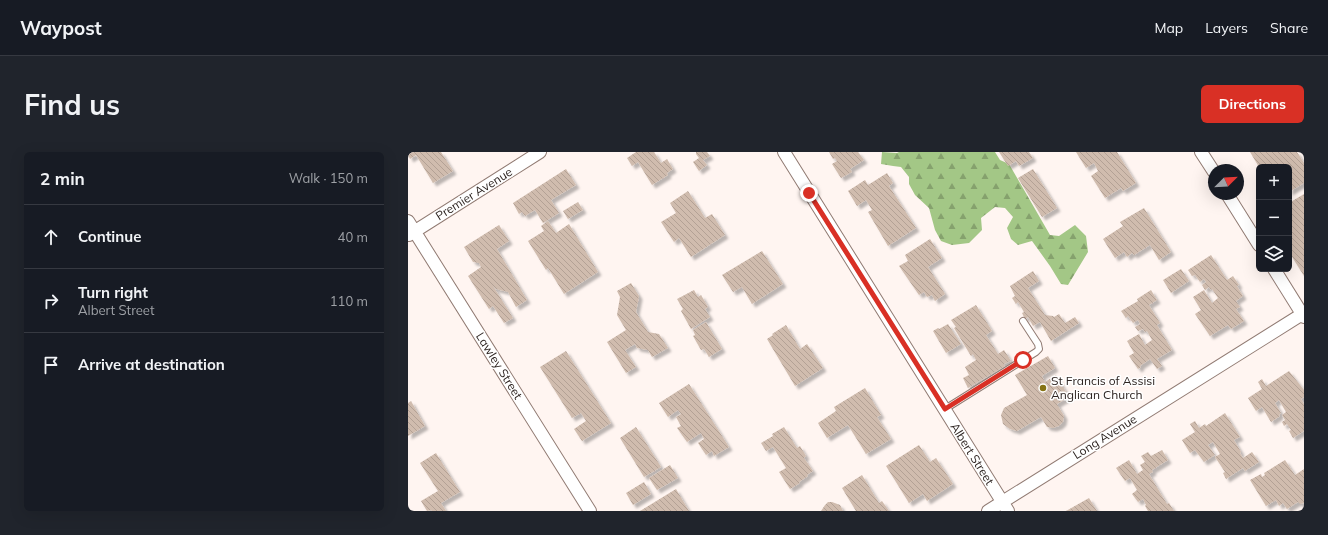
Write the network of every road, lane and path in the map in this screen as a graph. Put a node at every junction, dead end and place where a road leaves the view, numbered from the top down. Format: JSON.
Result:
{"nodes":[{"id":1,"x":540,"y":152,"type":"edge"},
{"id":2,"x":784,"y":152,"type":"edge"},
{"id":3,"x":1201,"y":152,"type":"edge"},
{"id":4,"x":1209,"y":164,"type":"edge"},
{"id":5,"x":1231,"y":200,"type":"edge"},
{"id":6,"x":408,"y":221,"type":"edge"},
{"id":7,"x":411,"y":234,"type":"edge"},
{"id":8,"x":1256,"y":240,"type":"edge"},
{"id":9,"x":1276,"y":272,"type":"edge"},
{"id":10,"x":1303,"y":315,"type":"edge"},
{"id":11,"x":1023,"y":321,"type":"dead end"},
{"id":12,"x":945,"y":409,"type":"junction"},
{"id":13,"x":1005,"y":506,"type":"edge"},
{"id":14,"x":590,"y":511,"type":"edge"},
{"id":15,"x":988,"y":511,"type":"edge"}],
"edges":[{"from":1,"to":7,"type":"street","name":"Premier Avenue"},
{"from":2,"to":12,"type":"street","name":"Albert Street"},
{"from":3,"to":4,"type":"street"},
{"from":5,"to":8,"type":"street"},
{"from":6,"to":7,"type":"street","name":"Lawley Street"},
{"from":7,"to":14,"type":"street","name":"Lawley Street"},
{"from":9,"to":10,"type":"street"},
{"from":10,"to":13,"type":"street","name":"Long Avenue"},
{"from":11,"to":12,"type":"lane"},
{"from":12,"to":13,"type":"street","name":"Albert Street"},
{"from":13,"to":15,"type":"street","name":"Long Avenue"}]}
